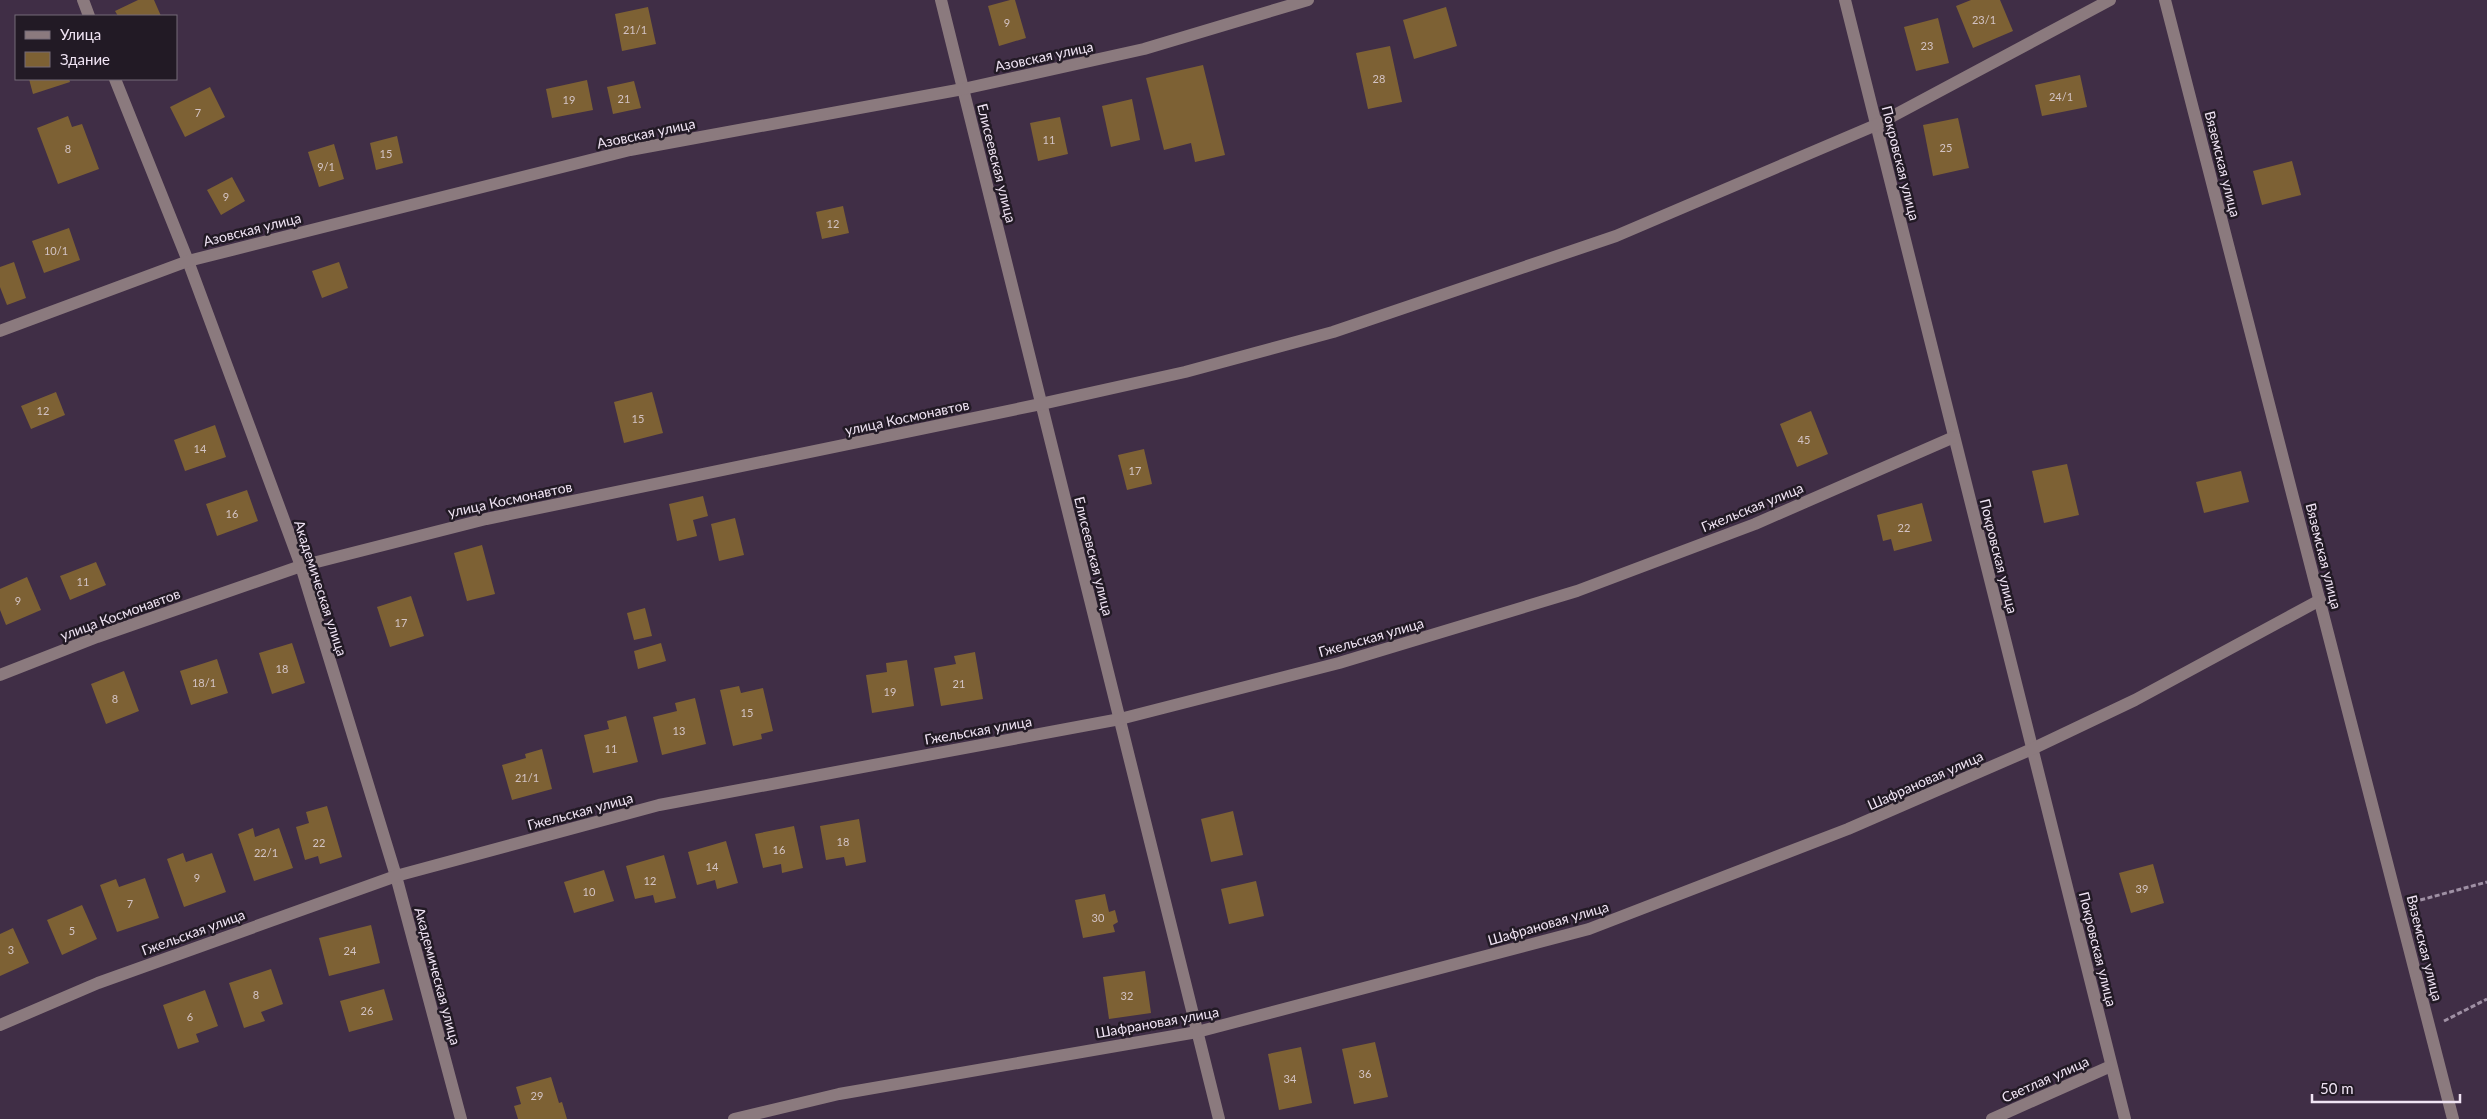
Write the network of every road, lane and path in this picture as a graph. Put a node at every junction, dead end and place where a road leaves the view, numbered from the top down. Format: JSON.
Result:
{"nodes":[{"id":1,"x":83,"y":0,"type":"edge"},
{"id":2,"x":941,"y":0,"type":"edge"},
{"id":3,"x":1308,"y":0,"type":"edge"},
{"id":4,"x":1845,"y":0,"type":"edge"},
{"id":5,"x":2110,"y":0,"type":"edge"},
{"id":6,"x":2165,"y":0,"type":"edge"},
{"id":7,"x":90,"y":15,"type":"edge"},
{"id":8,"x":115,"y":80,"type":"edge"},
{"id":9,"x":963,"y":89,"type":"junction"},
{"id":10,"x":1876,"y":125,"type":"junction"},
{"id":11,"x":188,"y":261,"type":"junction"},
{"id":12,"x":0,"y":331,"type":"edge"},
{"id":13,"x":1041,"y":404,"type":"junction"},
{"id":14,"x":1954,"y":437,"type":"junction"},
{"id":15,"x":301,"y":566,"type":"junction"},
{"id":16,"x":2320,"y":600,"type":"junction"},
{"id":17,"x":0,"y":675,"type":"edge"},
{"id":18,"x":1120,"y":719,"type":"junction"},
{"id":19,"x":2032,"y":749,"type":"junction"},
{"id":20,"x":396,"y":876,"type":"junction"},
{"id":21,"x":2487,"y":882,"type":"edge"},
{"id":22,"x":2398,"y":906,"type":"junction"},
{"id":23,"x":2487,"y":999,"type":"edge"},
{"id":24,"x":0,"y":1026,"type":"edge"},
{"id":25,"x":2430,"y":1028,"type":"junction"},
{"id":26,"x":1197,"y":1032,"type":"junction"},
{"id":27,"x":2111,"y":1066,"type":"junction"},
{"id":28,"x":460,"y":1119,"type":"edge"},
{"id":29,"x":734,"y":1119,"type":"edge"},
{"id":30,"x":1219,"y":1119,"type":"edge"},
{"id":31,"x":1992,"y":1119,"type":"edge"},
{"id":32,"x":2125,"y":1119,"type":"edge"},
{"id":33,"x":2453,"y":1119,"type":"edge"}],
"edges":[{"from":1,"to":7,"type":"street"},
{"from":2,"to":9,"type":"street","name":"Елисеевская улица"},
{"from":3,"to":9,"type":"street","name":"Азовская улица"},
{"from":4,"to":10,"type":"street","name":"Покровская улица"},
{"from":5,"to":10,"type":"street","name":"улица Космонавтов"},
{"from":6,"to":16,"type":"street","name":"Вяземская улица"},
{"from":8,"to":11,"type":"street","name":"Академическая улица"},
{"from":9,"to":11,"type":"street","name":"Азовская улица"},
{"from":9,"to":13,"type":"street","name":"Елисеевская улица"},
{"from":10,"to":13,"type":"street","name":"улица Космонавтов"},
{"from":10,"to":14,"type":"street","name":"Покровская улица"},
{"from":11,"to":12,"type":"street","name":"Азовская улица"},
{"from":11,"to":15,"type":"street","name":"Академическая улица"},
{"from":13,"to":15,"type":"street","name":"улица Космонавтов"},
{"from":13,"to":18,"type":"street","name":"Елисеевская улица"},
{"from":14,"to":18,"type":"street","name":"Гжельская улица"},
{"from":14,"to":19,"type":"street","name":"Покровская улица"},
{"from":15,"to":17,"type":"street","name":"улица Космонавтов"},
{"from":15,"to":20,"type":"street","name":"Академическая улица"},
{"from":16,"to":19,"type":"street","name":"Шафрановая улица"},
{"from":16,"to":22,"type":"street","name":"Вяземская улица"},
{"from":18,"to":20,"type":"street","name":"Гжельская улица"},
{"from":18,"to":26,"type":"street","name":"Елисеевская улица"},
{"from":19,"to":26,"type":"street","name":"Шафрановая улица"},
{"from":19,"to":27,"type":"street","name":"Покровская улица"},
{"from":20,"to":24,"type":"street","name":"Гжельская улица"},
{"from":20,"to":28,"type":"street","name":"Академическая улица"},
{"from":21,"to":22,"type":"path"},
{"from":22,"to":25,"type":"street","name":"Вяземская улица"},
{"from":23,"to":25,"type":"path"},
{"from":25,"to":33,"type":"street","name":"Вяземская улица"},
{"from":26,"to":29,"type":"street","name":"Шафрановая улица"},
{"from":26,"to":30,"type":"street","name":"Елисеевская улица"},
{"from":27,"to":31,"type":"street","name":"Светлая улица"},
{"from":27,"to":32,"type":"street","name":"Покровская улица"}]}
